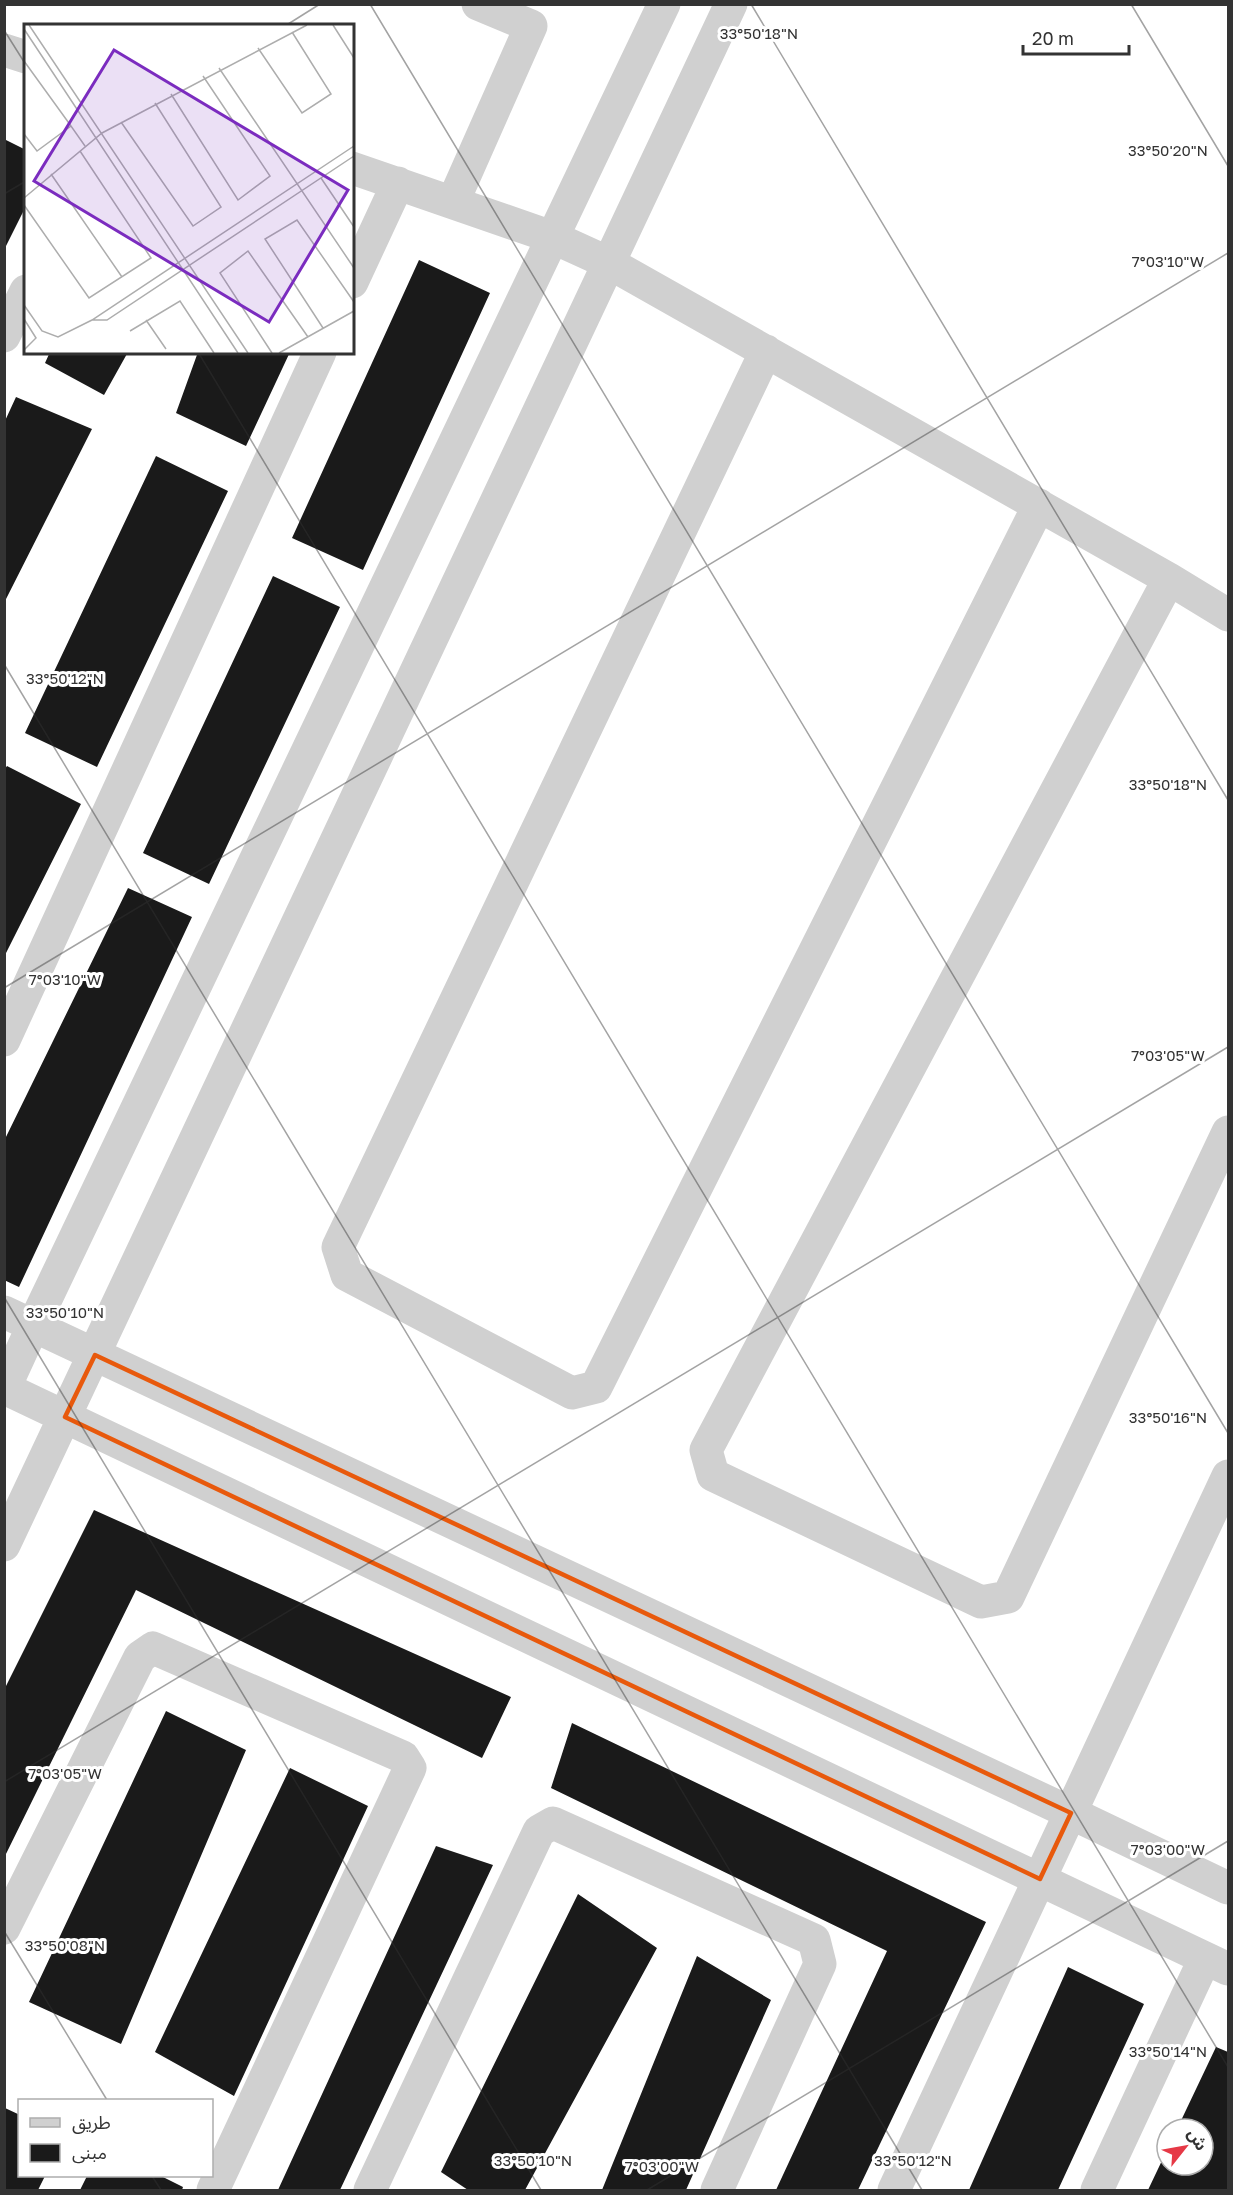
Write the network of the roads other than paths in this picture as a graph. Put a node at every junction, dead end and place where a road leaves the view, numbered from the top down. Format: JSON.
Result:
{"nodes":[{"id":1,"x":478,"y":4,"type":"edge"},
{"id":2,"x":664,"y":4,"type":"edge"},
{"id":3,"x":731,"y":4,"type":"edge"},
{"id":4,"x":535,"y":15,"type":"edge"},
{"id":5,"x":4,"y":50,"type":"edge"},
{"id":6,"x":24,"y":56,"type":"edge"},
{"id":7,"x":354,"y":169,"type":"edge"},
{"id":8,"x":398,"y":183,"type":"junction"},
{"id":9,"x":453,"y":202,"type":"junction"},
{"id":10,"x":552,"y":237,"type":"junction"},
{"id":11,"x":609,"y":263,"type":"junction"},
{"id":12,"x":354,"y":278,"type":"edge"},
{"id":13,"x":24,"y":295,"type":"edge"},
{"id":14,"x":4,"y":336,"type":"edge"},
{"id":15,"x":766,"y":351,"type":"junction"},
{"id":16,"x":319,"y":354,"type":"edge"},
{"id":17,"x":1039,"y":505,"type":"junction"},
{"id":18,"x":1169,"y":579,"type":"junction"},
{"id":19,"x":1228,"y":615,"type":"edge"},
{"id":20,"x":4,"y":1040,"type":"edge"},
{"id":21,"x":1228,"y":1132,"type":"edge"},
{"id":22,"x":19,"y":1319,"type":"edge"},
{"id":23,"x":95,"y":1355,"type":"junction"},
{"id":24,"x":5,"y":1388,"type":"edge"},
{"id":25,"x":65,"y":1417,"type":"junction"},
{"id":26,"x":1228,"y":1476,"type":"edge"},
{"id":27,"x":4,"y":1545,"type":"edge"},
{"id":28,"x":1071,"y":1813,"type":"junction"},
{"id":29,"x":1040,"y":1879,"type":"junction"},
{"id":30,"x":1228,"y":1888,"type":"edge"},
{"id":31,"x":4,"y":1928,"type":"edge"},
{"id":32,"x":1217,"y":1964,"type":"edge"},
{"id":33,"x":213,"y":2190,"type":"edge"},
{"id":34,"x":370,"y":2190,"type":"edge"},
{"id":35,"x":717,"y":2190,"type":"edge"},
{"id":36,"x":894,"y":2190,"type":"edge"},
{"id":37,"x":1097,"y":2190,"type":"edge"}],
"edges":[{"from":1,"to":4,"type":"street"},
{"from":2,"to":10,"type":"street"},
{"from":3,"to":11,"type":"street"},
{"from":4,"to":9,"type":"street"},
{"from":5,"to":6,"type":"street"},
{"from":7,"to":8,"type":"street"},
{"from":8,"to":9,"type":"street"},
{"from":8,"to":12,"type":"street"},
{"from":9,"to":10,"type":"street"},
{"from":10,"to":11,"type":"street"},
{"from":10,"to":22,"type":"street"},
{"from":11,"to":15,"type":"street"},
{"from":11,"to":23,"type":"street"},
{"from":13,"to":14,"type":"street"},
{"from":15,"to":17,"type":"street"},
{"from":15,"to":17,"type":"street"},
{"from":16,"to":20,"type":"street"},
{"from":17,"to":18,"type":"street"},
{"from":18,"to":19,"type":"street"},
{"from":18,"to":21,"type":"street"},
{"from":22,"to":23,"type":"street"},
{"from":22,"to":24,"type":"street"},
{"from":23,"to":25,"type":"street"},
{"from":23,"to":28,"type":"street"},
{"from":24,"to":25,"type":"street"},
{"from":25,"to":27,"type":"street"},
{"from":25,"to":29,"type":"street"},
{"from":26,"to":28,"type":"street"},
{"from":28,"to":29,"type":"street"},
{"from":28,"to":30,"type":"street"},
{"from":29,"to":32,"type":"street"},
{"from":29,"to":36,"type":"street"},
{"from":31,"to":33,"type":"street"},
{"from":32,"to":37,"type":"street"},
{"from":34,"to":35,"type":"street"}]}
